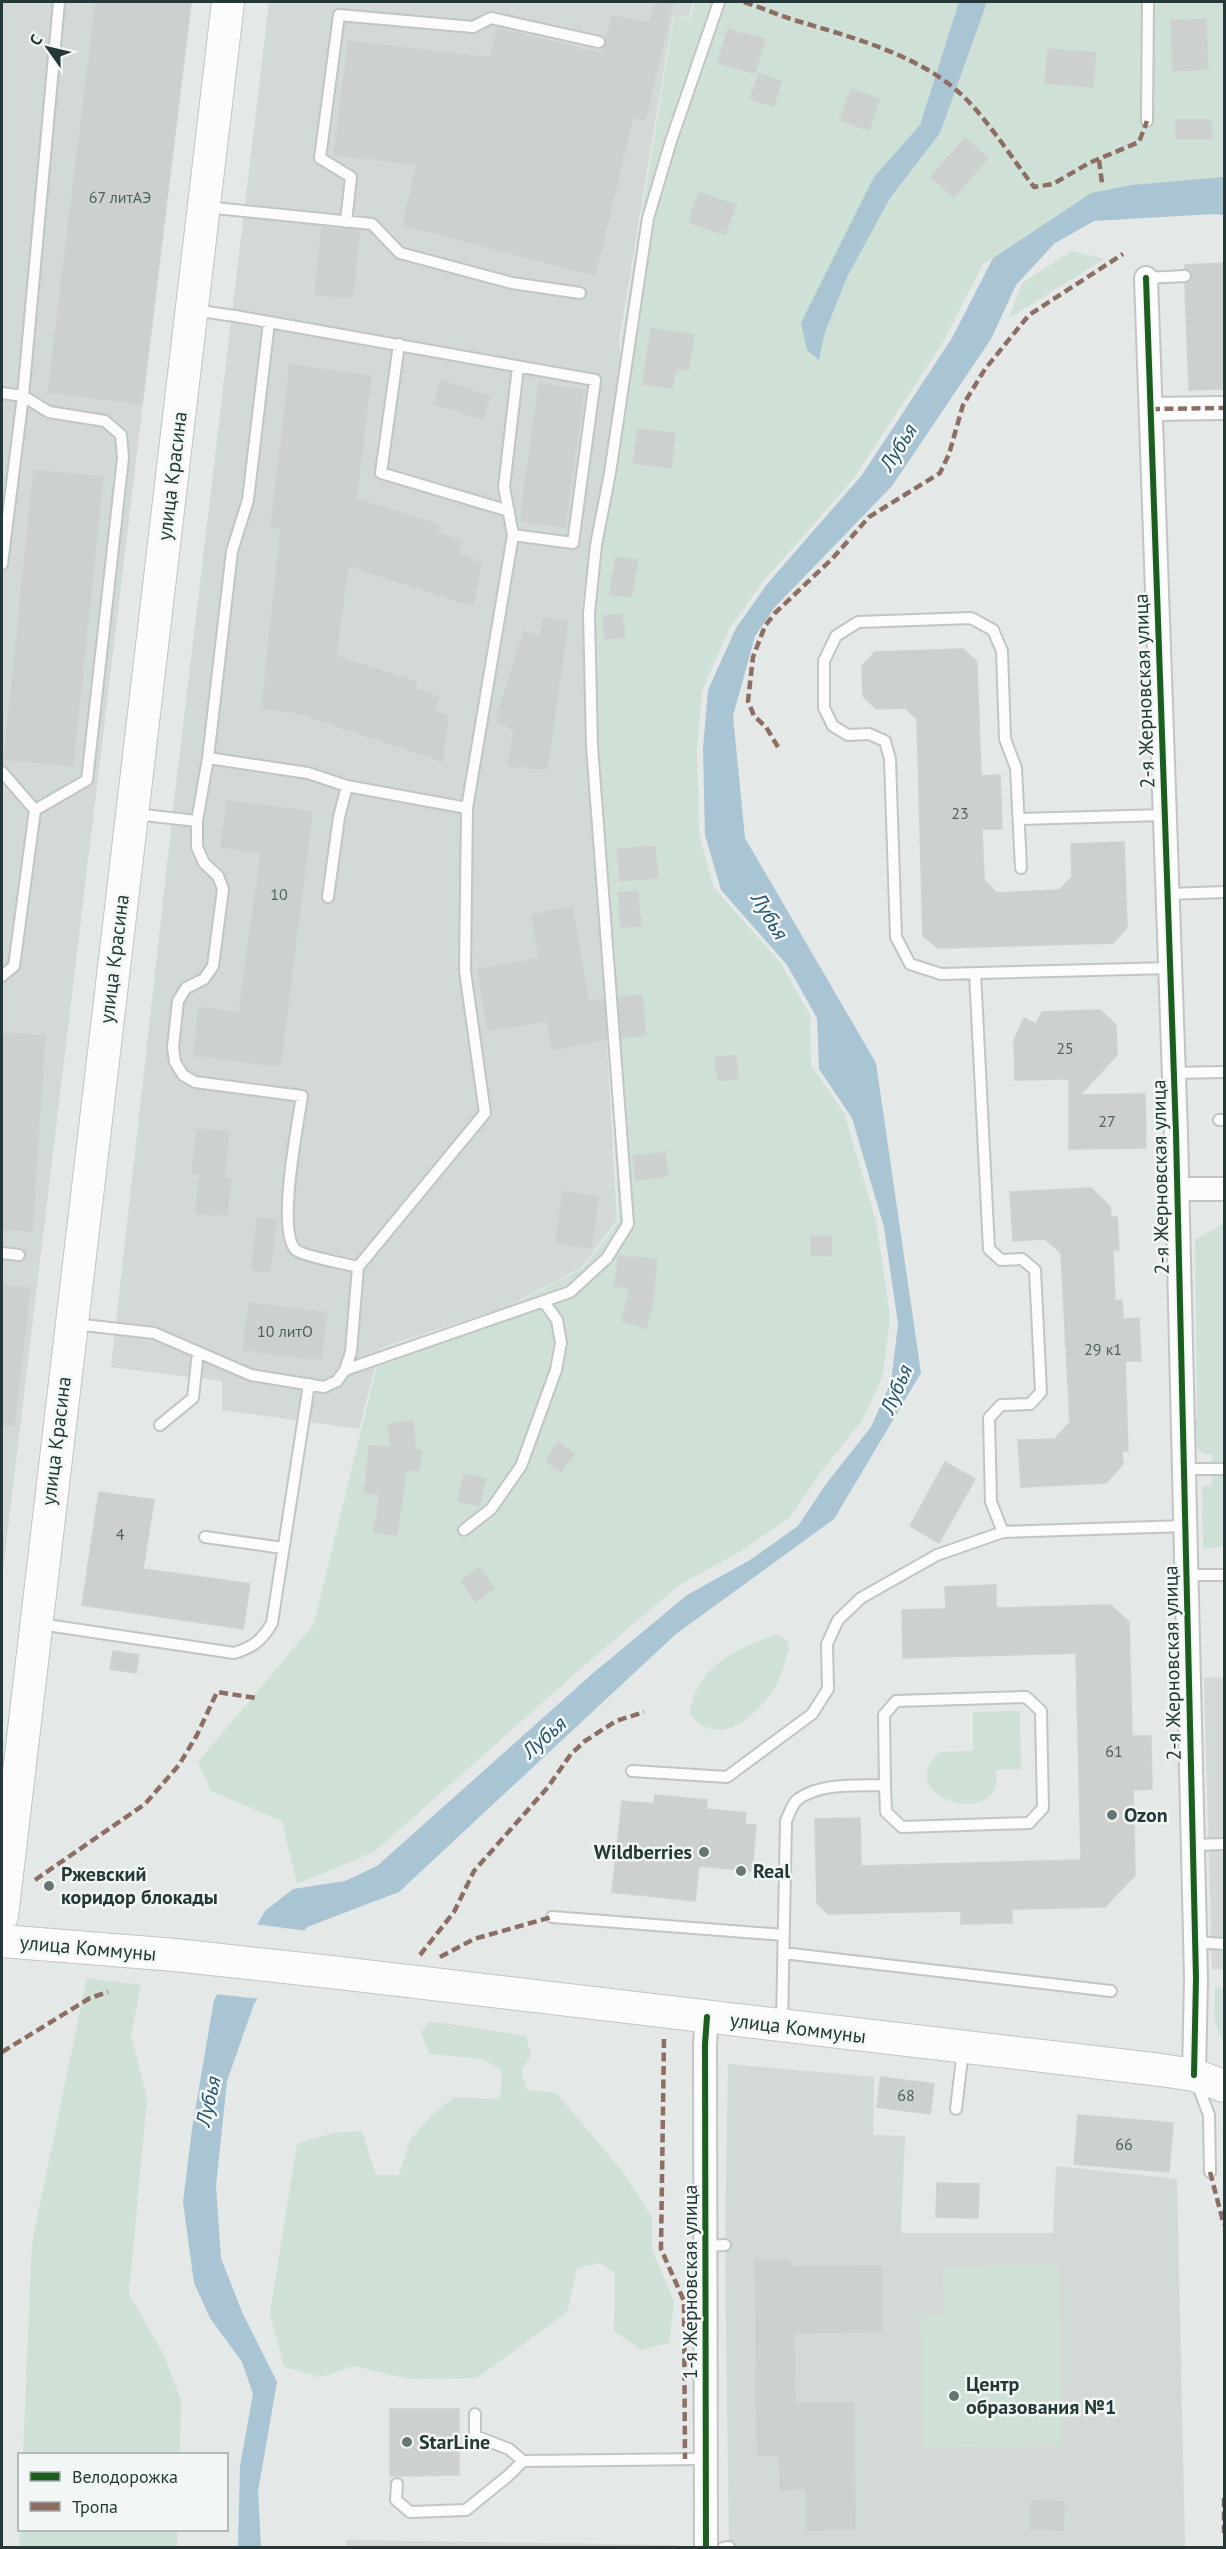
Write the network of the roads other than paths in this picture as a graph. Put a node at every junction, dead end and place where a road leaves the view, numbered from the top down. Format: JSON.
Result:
{"nodes":[{"id":1,"x":59,"y":2,"type":"edge"},
{"id":2,"x":228,"y":2,"type":"edge"},
{"id":3,"x":719,"y":2,"type":"edge"},
{"id":4,"x":1148,"y":2,"type":"edge"},
{"id":5,"x":599,"y":42,"type":"dead end"},
{"id":6,"x":1147,"y":121,"type":"dead end"},
{"id":7,"x":204,"y":207,"type":"junction"},
{"id":8,"x":346,"y":222,"type":"junction"},
{"id":9,"x":1185,"y":276,"type":"dead end"},
{"id":10,"x":1146,"y":278,"type":"joint"},
{"id":11,"x":580,"y":293,"type":"dead end"},
{"id":12,"x":192,"y":310,"type":"junction"},
{"id":13,"x":269,"y":322,"type":"junction"},
{"id":14,"x":399,"y":344,"type":"junction"},
{"id":15,"x":518,"y":367,"type":"junction"},
{"id":16,"x":2,"y":393,"type":"edge"},
{"id":17,"x":23,"y":396,"type":"junction"},
{"id":18,"x":1224,"y":408,"type":"edge"},
{"id":19,"x":1151,"y":409,"type":"junction"},
{"id":20,"x":509,"y":511,"type":"junction"},
{"id":21,"x":513,"y":535,"type":"junction"},
{"id":22,"x":2,"y":564,"type":"edge"},
{"id":23,"x":208,"y":758,"type":"junction"},
{"id":24,"x":2,"y":772,"type":"edge"},
{"id":25,"x":347,"y":786,"type":"junction"},
{"id":26,"x":466,"y":807,"type":"junction"},
{"id":27,"x":35,"y":810,"type":"junction"},
{"id":28,"x":131,"y":813,"type":"junction"},
{"id":29,"x":1165,"y":815,"type":"junction"},
{"id":30,"x":1019,"y":819,"type":"junction"},
{"id":31,"x":197,"y":821,"type":"junction"},
{"id":32,"x":1021,"y":868,"type":"dead end"},
{"id":33,"x":1224,"y":892,"type":"edge"},
{"id":34,"x":1168,"y":894,"type":"junction"},
{"id":35,"x":327,"y":897,"type":"dead end"},
{"id":36,"x":1170,"y":968,"type":"junction"},
{"id":37,"x":975,"y":973,"type":"junction"},
{"id":38,"x":2,"y":976,"type":"edge"},
{"id":39,"x":1174,"y":1072,"type":"junction"},
{"id":40,"x":1224,"y":1072,"type":"edge"},
{"id":41,"x":1224,"y":1189,"type":"edge"},
{"id":42,"x":1177,"y":1190,"type":"junction"},
{"id":43,"x":2,"y":1253,"type":"edge"},
{"id":44,"x":19,"y":1255,"type":"dead end"},
{"id":45,"x":358,"y":1267,"type":"junction"},
{"id":46,"x":544,"y":1302,"type":"junction"},
{"id":47,"x":70,"y":1324,"type":"junction"},
{"id":48,"x":198,"y":1352,"type":"junction"},
{"id":49,"x":345,"y":1370,"type":"junction"},
{"id":50,"x":309,"y":1384,"type":"junction"},
{"id":51,"x":160,"y":1425,"type":"dead end"},
{"id":52,"x":1184,"y":1469,"type":"junction"},
{"id":53,"x":1224,"y":1469,"type":"edge"},
{"id":54,"x":1185,"y":1526,"type":"junction"},
{"id":55,"x":464,"y":1530,"type":"dead end"},
{"id":56,"x":1003,"y":1532,"type":"junction"},
{"id":57,"x":205,"y":1537,"type":"dead end"},
{"id":58,"x":284,"y":1548,"type":"junction"},
{"id":59,"x":1186,"y":1575,"type":"junction"},
{"id":60,"x":1224,"y":1575,"type":"edge"},
{"id":61,"x":36,"y":1623,"type":"junction"},
{"id":62,"x":632,"y":1771,"type":"dead end"},
{"id":63,"x":885,"y":1785,"type":"junction"},
{"id":64,"x":1224,"y":1844,"type":"edge"},
{"id":65,"x":1193,"y":1845,"type":"junction"},
{"id":66,"x":2,"y":1916,"type":"edge"},
{"id":67,"x":552,"y":1917,"type":"dead end"},
{"id":68,"x":784,"y":1935,"type":"junction"},
{"id":69,"x":2,"y":1941,"type":"edge"},
{"id":70,"x":1195,"y":1942,"type":"junction"},
{"id":71,"x":1224,"y":1944,"type":"edge"},
{"id":72,"x":783,"y":1953,"type":"junction"},
{"id":73,"x":1111,"y":1991,"type":"dead end"},
{"id":74,"x":707,"y":2018,"type":"junction"},
{"id":75,"x":782,"y":2026,"type":"junction"},
{"id":76,"x":963,"y":2047,"type":"junction"},
{"id":77,"x":1209,"y":2074,"type":"edge"},
{"id":78,"x":1224,"y":2086,"type":"edge"},
{"id":79,"x":956,"y":2109,"type":"dead end"},
{"id":80,"x":1210,"y":2172,"type":"dead end"},
{"id":81,"x":475,"y":2414,"type":"dead end"},
{"id":82,"x":706,"y":2459,"type":"junction"},
{"id":83,"x":523,"y":2461,"type":"junction"},
{"id":84,"x":397,"y":2484,"type":"dead end"},
{"id":85,"x":706,"y":2547,"type":"edge"},
{"id":86,"x":723,"y":2547,"type":"edge"},
{"id":87,"x":729,"y":2547,"type":"edge"}],
"edges":[{"from":1,"to":17,"type":"lane"},
{"from":2,"to":7,"type":"main road","name":"улица Красина"},
{"from":3,"to":46,"type":"lane"},
{"from":4,"to":6,"type":"lane"},
{"from":5,"to":8,"type":"lane"},
{"from":7,"to":8,"type":"lane"},
{"from":7,"to":12,"type":"main road","name":"улица Красина"},
{"from":8,"to":11,"type":"lane"},
{"from":9,"to":10,"type":"lane"},
{"from":10,"to":19,"type":"street","name":"2-я Жерновская улица"},
{"from":12,"to":13,"type":"lane"},
{"from":12,"to":28,"type":"main road","name":"улица Красина"},
{"from":13,"to":14,"type":"lane"},
{"from":13,"to":23,"type":"lane"},
{"from":14,"to":15,"type":"lane"},
{"from":14,"to":20,"type":"lane"},
{"from":15,"to":20,"type":"lane"},
{"from":15,"to":21,"type":"lane"},
{"from":16,"to":17,"type":"lane"},
{"from":17,"to":22,"type":"lane"},
{"from":17,"to":27,"type":"lane"},
{"from":18,"to":19,"type":"street"},
{"from":19,"to":29,"type":"street","name":"2-я Жерновская улица"},
{"from":20,"to":21,"type":"lane"},
{"from":21,"to":26,"type":"lane"},
{"from":23,"to":25,"type":"lane"},
{"from":23,"to":31,"type":"lane"},
{"from":24,"to":27,"type":"lane"},
{"from":25,"to":26,"type":"lane"},
{"from":25,"to":35,"type":"lane"},
{"from":26,"to":45,"type":"lane"},
{"from":27,"to":38,"type":"lane"},
{"from":28,"to":31,"type":"lane"},
{"from":28,"to":47,"type":"main road","name":"улица Красина"},
{"from":29,"to":30,"type":"lane"},
{"from":29,"to":34,"type":"street","name":"2-я Жерновская улица"},
{"from":30,"to":32,"type":"lane"},
{"from":30,"to":37,"type":"lane"},
{"from":31,"to":45,"type":"lane"},
{"from":33,"to":34,"type":"lane"},
{"from":34,"to":36,"type":"street","name":"2-я Жерновская улица"},
{"from":36,"to":37,"type":"lane"},
{"from":36,"to":39,"type":"street","name":"2-я Жерновская улица"},
{"from":37,"to":56,"type":"lane"},
{"from":39,"to":40,"type":"lane"},
{"from":39,"to":42,"type":"street","name":"2-я Жерновская улица"},
{"from":41,"to":42,"type":"street"},
{"from":42,"to":52,"type":"street","name":"2-я Жерновская улица"},
{"from":43,"to":44,"type":"lane"},
{"from":45,"to":49,"type":"lane"},
{"from":46,"to":49,"type":"lane"},
{"from":46,"to":55,"type":"lane"},
{"from":47,"to":48,"type":"lane"},
{"from":47,"to":61,"type":"main road","name":"улица Красина"},
{"from":48,"to":50,"type":"lane"},
{"from":48,"to":51,"type":"lane"},
{"from":49,"to":50,"type":"lane"},
{"from":50,"to":58,"type":"lane"},
{"from":52,"to":53,"type":"lane"},
{"from":52,"to":54,"type":"street","name":"2-я Жерновская улица"},
{"from":54,"to":56,"type":"lane"},
{"from":54,"to":59,"type":"street","name":"2-я Жерновская улица"},
{"from":56,"to":62,"type":"lane"},
{"from":57,"to":58,"type":"lane"},
{"from":58,"to":61,"type":"lane"},
{"from":59,"to":60,"type":"lane"},
{"from":59,"to":65,"type":"street","name":"2-я Жерновская улица"},
{"from":61,"to":66,"type":"main road","name":"улица Красина"},
{"from":63,"to":63,"type":"lane"},
{"from":63,"to":68,"type":"lane"},
{"from":64,"to":65,"type":"lane"},
{"from":65,"to":70,"type":"street","name":"2-я Жерновская улица"},
{"from":67,"to":68,"type":"lane"},
{"from":68,"to":72,"type":"lane"},
{"from":69,"to":74,"type":"main road","name":"улица Коммуны"},
{"from":70,"to":71,"type":"lane"},
{"from":70,"to":77,"type":"street","name":"2-я Жерновская улица"},
{"from":72,"to":73,"type":"lane"},
{"from":72,"to":75,"type":"lane"},
{"from":74,"to":75,"type":"main road","name":"улица Коммуны"},
{"from":74,"to":82,"type":"street","name":"1-я Жерновская улица"},
{"from":75,"to":76,"type":"main road","name":"улица Коммуны"},
{"from":76,"to":77,"type":"main road","name":"улица Коммуны"},
{"from":76,"to":79,"type":"lane"},
{"from":77,"to":78,"type":"main road","name":"улица Коммуны"},
{"from":77,"to":80,"type":"lane"},
{"from":81,"to":83,"type":"lane"},
{"from":82,"to":83,"type":"lane"},
{"from":82,"to":85,"type":"street","name":"1-я Жерновская улица"},
{"from":83,"to":84,"type":"lane"},
{"from":86,"to":87,"type":"lane"}]}
